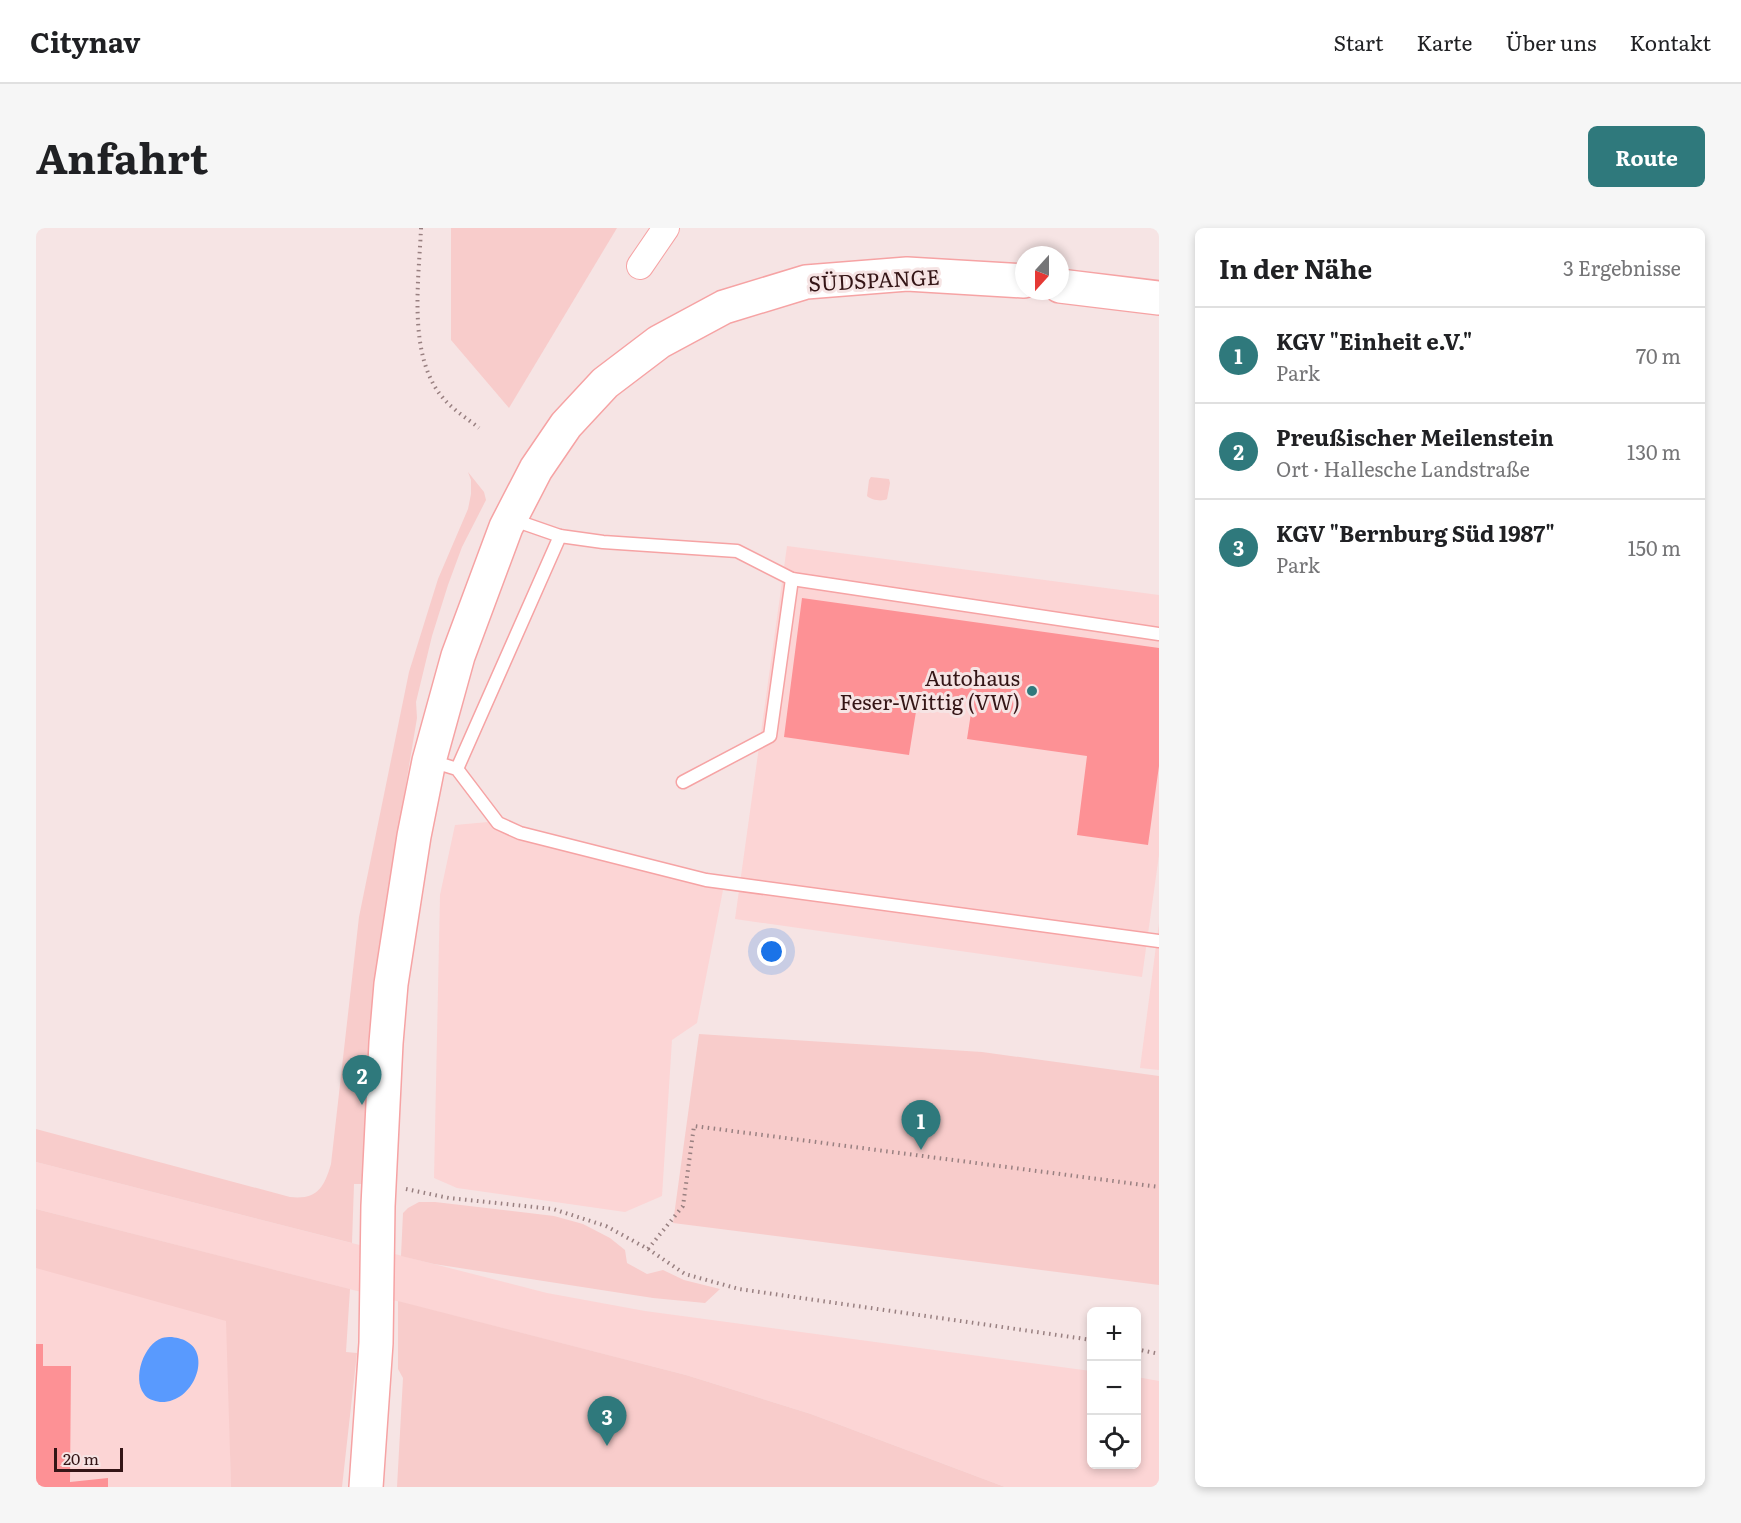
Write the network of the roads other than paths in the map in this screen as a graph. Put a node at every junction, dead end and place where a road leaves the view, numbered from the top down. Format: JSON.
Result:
{"nodes":[{"id":1,"x":666,"y":228,"type":"edge"},
{"id":2,"x":640,"y":266,"type":"dead end"},
{"id":3,"x":1015,"y":280,"type":"edge"},
{"id":4,"x":1069,"y":286,"type":"edge"},
{"id":5,"x":1159,"y":298,"type":"edge"},
{"id":6,"x":509,"y":519,"type":"junction"},
{"id":7,"x":560,"y":536,"type":"junction"},
{"id":8,"x":792,"y":579,"type":"junction"},
{"id":9,"x":1159,"y":634,"type":"edge"},
{"id":10,"x":443,"y":765,"type":"junction"},
{"id":11,"x":683,"y":782,"type":"dead end"},
{"id":12,"x":1159,"y":941,"type":"edge"},
{"id":13,"x":366,"y":1487,"type":"edge"}],
"edges":[{"from":1,"to":2,"type":"street"},
{"from":3,"to":6,"type":"main road","name":"SÜDSPANGE"},
{"from":4,"to":5,"type":"main road"},
{"from":6,"to":7,"type":"lane"},
{"from":6,"to":10,"type":"main road","name":"SÜDSPANGE"},
{"from":7,"to":8,"type":"lane"},
{"from":7,"to":10,"type":"lane"},
{"from":8,"to":9,"type":"lane"},
{"from":8,"to":11,"type":"lane"},
{"from":10,"to":12,"type":"lane"},
{"from":10,"to":13,"type":"main road","name":"SÜDSPANGE"}]}
